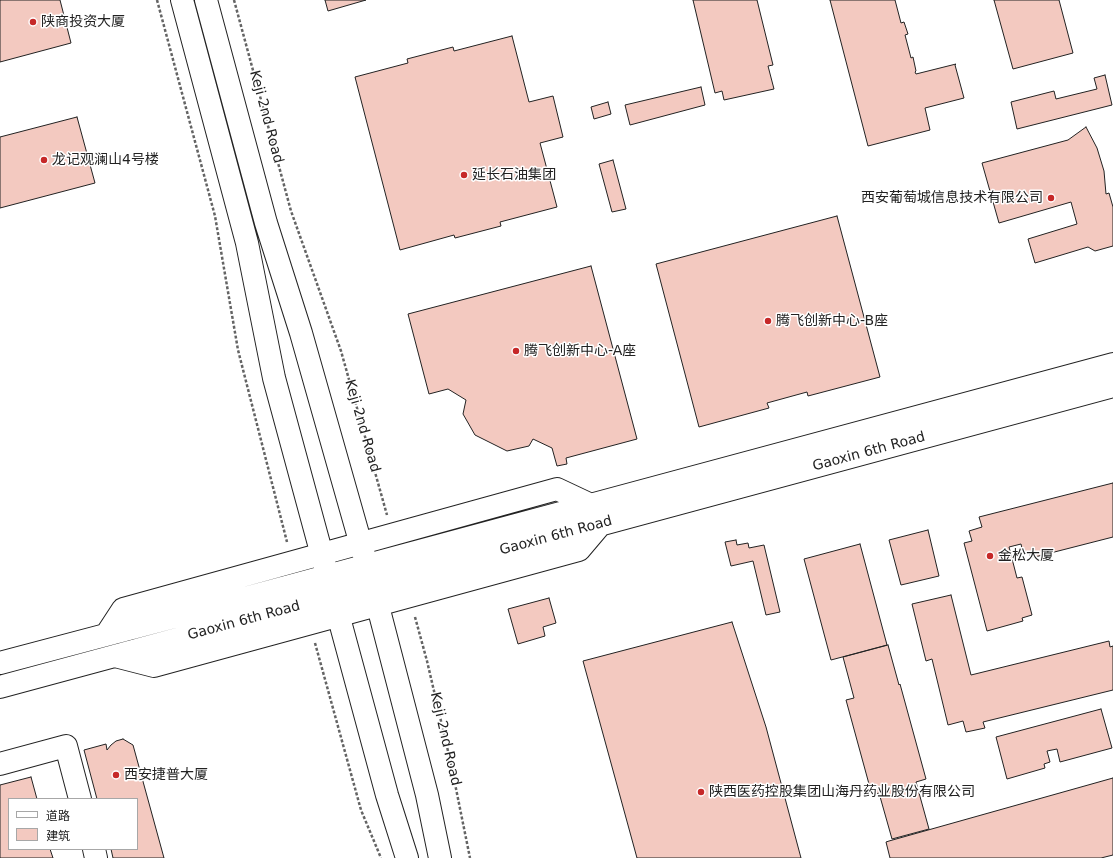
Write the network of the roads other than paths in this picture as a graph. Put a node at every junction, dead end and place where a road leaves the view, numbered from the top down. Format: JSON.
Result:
{"nodes":[{"id":1,"x":182,"y":0,"type":"edge"},
{"id":2,"x":206,"y":0,"type":"edge"},
{"id":3,"x":1113,"y":364,"type":"edge"},
{"id":4,"x":1113,"y":386,"type":"edge"},
{"id":5,"x":596,"y":514,"type":"junction"},
{"id":6,"x":360,"y":544,"type":"junction"},
{"id":7,"x":321,"y":554,"type":"junction"},
{"id":8,"x":366,"y":565,"type":"junction"},
{"id":9,"x":327,"y":576,"type":"junction"},
{"id":10,"x":375,"y":596,"type":"junction"},
{"id":11,"x":335,"y":607,"type":"junction"},
{"id":12,"x":106,"y":635,"type":"junction"},
{"id":13,"x":114,"y":656,"type":"junction"},
{"id":14,"x":0,"y":663,"type":"edge"},
{"id":15,"x":0,"y":687,"type":"edge"},
{"id":16,"x":0,"y":764,"type":"edge"},
{"id":17,"x":80,"y":798,"type":"edge"},
{"id":18,"x":407,"y":858,"type":"edge"},
{"id":19,"x":440,"y":858,"type":"edge"}],
"edges":[{"from":1,"to":7,"type":"street"},
{"from":2,"to":6,"type":"street","name":"Keji 2nd Road"},
{"from":3,"to":5,"type":"street","name":"Gaoxin 6th Road"},
{"from":4,"to":5,"type":"street","name":"Gaoxin 6th Road"},
{"from":5,"to":6,"type":"street"},
{"from":5,"to":8,"type":"street","name":"Gaoxin 6th Road"},
{"from":5,"to":10,"type":"street","name":"Gaoxin 6th Road"},
{"from":5,"to":10,"type":"street"},
{"from":6,"to":7,"type":"street"},
{"from":6,"to":8,"type":"street","name":"Keji 2nd Road"},
{"from":7,"to":9,"type":"street"},
{"from":7,"to":12,"type":"street"},
{"from":8,"to":9,"type":"street","name":"Gaoxin 6th Road"},
{"from":8,"to":10,"type":"street","name":"Keji 2nd Road"},
{"from":9,"to":11,"type":"street"},
{"from":9,"to":12,"type":"street","name":"Gaoxin 6th Road"},
{"from":10,"to":11,"type":"street","name":"Gaoxin 6th Road"},
{"from":10,"to":19,"type":"street","name":"Keji 2nd Road"},
{"from":11,"to":13,"type":"street","name":"Gaoxin 6th Road"},
{"from":11,"to":13,"type":"street"},
{"from":11,"to":18,"type":"street"},
{"from":12,"to":14,"type":"street","name":"Gaoxin 6th Road"},
{"from":13,"to":15,"type":"street","name":"Gaoxin 6th Road"},
{"from":16,"to":17,"type":"street"}]}
